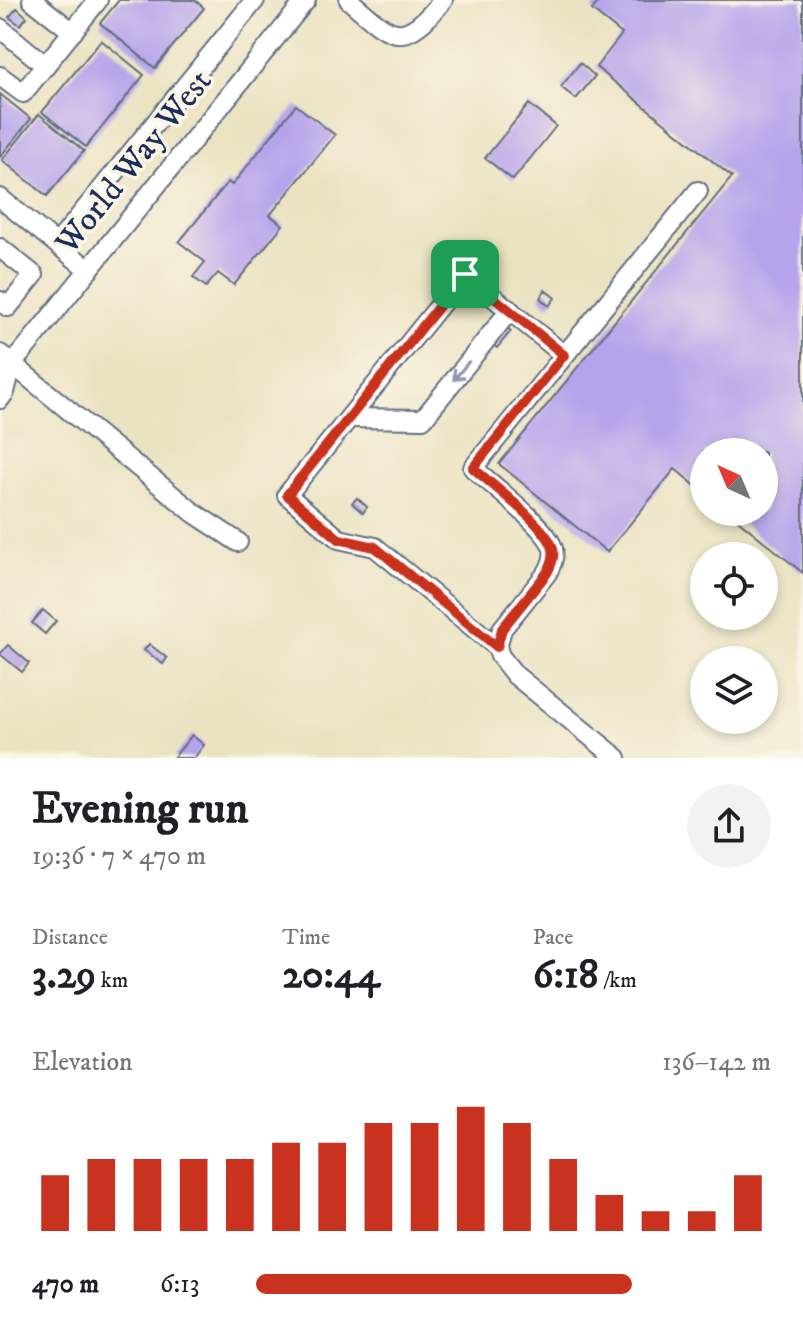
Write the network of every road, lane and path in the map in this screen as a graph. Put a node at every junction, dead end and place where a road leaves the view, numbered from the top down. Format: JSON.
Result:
{"nodes":[{"id":1,"x":32,"y":0,"type":"edge"},
{"id":2,"x":97,"y":0,"type":"edge"},
{"id":3,"x":230,"y":0,"type":"edge"},
{"id":4,"x":306,"y":0,"type":"edge"},
{"id":5,"x":349,"y":0,"type":"edge"},
{"id":6,"x":443,"y":0,"type":"edge"},
{"id":7,"x":250,"y":6,"type":"edge"},
{"id":8,"x":0,"y":28,"type":"edge"},
{"id":9,"x":73,"y":32,"type":"junction"},
{"id":10,"x":46,"y":66,"type":"junction"},
{"id":11,"x":0,"y":76,"type":"edge"},
{"id":12,"x":698,"y":191,"type":"dead end"},
{"id":13,"x":0,"y":198,"type":"edge"},
{"id":14,"x":57,"y":244,"type":"junction"},
{"id":15,"x":0,"y":248,"type":"edge"},
{"id":16,"x":89,"y":270,"type":"junction"},
{"id":17,"x":0,"y":301,"type":"edge"},
{"id":18,"x":510,"y":310,"type":"junction"},
{"id":19,"x":564,"y":355,"type":"junction"},
{"id":20,"x":4,"y":363,"type":"edge"},
{"id":21,"x":0,"y":399,"type":"edge"},
{"id":22,"x":349,"y":418,"type":"junction"},
{"id":23,"x":238,"y":542,"type":"dead end"},
{"id":24,"x":497,"y":647,"type":"junction"},
{"id":25,"x":617,"y":758,"type":"edge"}],
"edges":[{"from":1,"to":9,"type":"street"},
{"from":2,"to":9,"type":"street"},
{"from":3,"to":7,"type":"street"},
{"from":4,"to":16,"type":"street","name":"World Way West"},
{"from":5,"to":6,"type":"street"},
{"from":7,"to":14,"type":"street"},
{"from":8,"to":10,"type":"street"},
{"from":9,"to":10,"type":"street"},
{"from":10,"to":11,"type":"street"},
{"from":12,"to":19,"type":"street"},
{"from":13,"to":14,"type":"street"},
{"from":14,"to":16,"type":"street"},
{"from":15,"to":17,"type":"street"},
{"from":16,"to":20,"type":"street","name":"World Way West"},
{"from":18,"to":19,"type":"street"},
{"from":18,"to":22,"type":"street","one_way":true},
{"from":18,"to":22,"type":"street"},
{"from":19,"to":24,"type":"street"},
{"from":20,"to":21,"type":"street","name":"World Way West"},
{"from":20,"to":23,"type":"street"},
{"from":22,"to":24,"type":"street"},
{"from":24,"to":25,"type":"street"}]}
